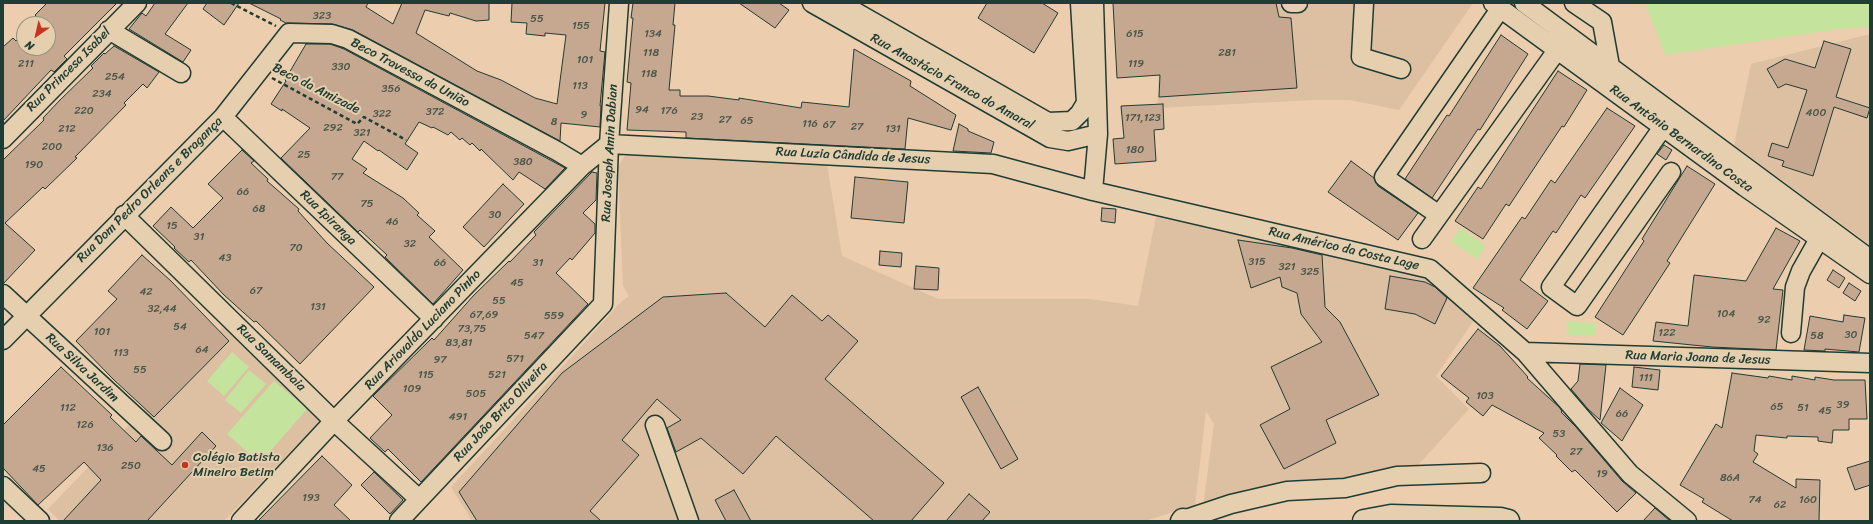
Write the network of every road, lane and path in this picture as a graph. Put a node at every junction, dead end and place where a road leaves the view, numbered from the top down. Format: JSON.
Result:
{"nodes":[{"id":1,"x":137,"y":3,"type":"edge"},
{"id":2,"x":231,"y":3,"type":"edge"},
{"id":3,"x":619,"y":3,"type":"edge"},
{"id":4,"x":812,"y":3,"type":"edge"},
{"id":5,"x":840,"y":3,"type":"edge"},
{"id":6,"x":1080,"y":3,"type":"edge"},
{"id":7,"x":1094,"y":3,"type":"edge"},
{"id":8,"x":1290,"y":3,"type":"edge"},
{"id":9,"x":1298,"y":3,"type":"edge"},
{"id":10,"x":1364,"y":3,"type":"edge"},
{"id":11,"x":1524,"y":3,"type":"edge"},
{"id":12,"x":1574,"y":3,"type":"edge"},
{"id":13,"x":1497,"y":6,"type":"edge"},
{"id":14,"x":109,"y":30,"type":"junction"},
{"id":15,"x":289,"y":33,"type":"junction"},
{"id":16,"x":1558,"y":49,"type":"junction"},
{"id":17,"x":1610,"y":66,"type":"junction"},
{"id":18,"x":258,"y":70,"type":"junction"},
{"id":19,"x":1401,"y":70,"type":"dead end"},
{"id":20,"x":181,"y":73,"type":"dead end"},
{"id":21,"x":223,"y":117,"type":"junction"},
{"id":22,"x":1663,"y":127,"type":"junction"},
{"id":23,"x":1098,"y":134,"type":"junction"},
{"id":24,"x":3,"y":139,"type":"edge"},
{"id":25,"x":406,"y":140,"type":"dead end"},
{"id":26,"x":609,"y":144,"type":"junction"},
{"id":27,"x":582,"y":166,"type":"junction"},
{"id":28,"x":1671,"y":172,"type":"dead end"},
{"id":29,"x":1759,"y":187,"type":"junction"},
{"id":30,"x":1093,"y":191,"type":"junction"},
{"id":31,"x":124,"y":215,"type":"junction"},
{"id":32,"x":1439,"y":216,"type":"junction"},
{"id":33,"x":1422,"y":239,"type":"dead end"},
{"id":34,"x":1819,"y":239,"type":"junction"},
{"id":35,"x":1870,"y":259,"type":"edge"},
{"id":36,"x":1870,"y":274,"type":"edge"},
{"id":37,"x":3,"y":294,"type":"edge"},
{"id":38,"x":603,"y":304,"type":"joint"},
{"id":39,"x":26,"y":316,"type":"junction"},
{"id":40,"x":434,"y":319,"type":"junction"},
{"id":41,"x":1791,"y":333,"type":"dead end"},
{"id":42,"x":3,"y":340,"type":"edge"},
{"id":43,"x":1525,"y":352,"type":"junction"},
{"id":44,"x":1870,"y":363,"type":"edge"},
{"id":45,"x":334,"y":421,"type":"junction"},
{"id":46,"x":655,"y":425,"type":"dead end"},
{"id":47,"x":162,"y":441,"type":"dead end"},
{"id":48,"x":1481,"y":473,"type":"dead end"},
{"id":49,"x":3,"y":486,"type":"edge"},
{"id":50,"x":419,"y":500,"type":"junction"},
{"id":51,"x":40,"y":521,"type":"edge"},
{"id":52,"x":241,"y":521,"type":"edge"},
{"id":53,"x":399,"y":521,"type":"edge"},
{"id":54,"x":689,"y":521,"type":"edge"},
{"id":55,"x":1182,"y":521,"type":"edge"},
{"id":56,"x":1364,"y":521,"type":"edge"},
{"id":57,"x":1508,"y":521,"type":"edge"},
{"id":58,"x":1687,"y":521,"type":"edge"}],
"edges":[{"from":1,"to":14,"type":"street","name":"Rua Princesa Isabel"},
{"from":2,"to":15,"type":"path"},
{"from":3,"to":26,"type":"street","name":"Rua Joseph Amin Dabian"},
{"from":4,"to":23,"type":"street","name":"Rua Anastácio Franco do Amaral"},
{"from":5,"to":6,"type":"street","name":"Rua Anastácio Franco do Amaral"},
{"from":7,"to":23,"type":"street"},
{"from":8,"to":9,"type":"street"},
{"from":10,"to":19,"type":"street"},
{"from":11,"to":17,"type":"street","name":"Rua Antônio Bernardino Costa"},
{"from":12,"to":17,"type":"street"},
{"from":13,"to":16,"type":"street","name":"Rua Antônio Bernardino Costa"},
{"from":13,"to":32,"type":"street"},
{"from":14,"to":20,"type":"street"},
{"from":14,"to":24,"type":"street","name":"Rua Princesa Isabel"},
{"from":15,"to":18,"type":"street","name":"Rua Dom Pedro Orleans e Bragança"},
{"from":15,"to":27,"type":"street","name":"Beco Travessa da União"},
{"from":16,"to":22,"type":"street","name":"Rua Antônio Bernardino Costa"},
{"from":16,"to":32,"type":"street"},
{"from":17,"to":29,"type":"street","name":"Rua Antônio Bernardino Costa"},
{"from":18,"to":21,"type":"street","name":"Rua Dom Pedro Orleans e Bragança"},
{"from":18,"to":25,"type":"path","name":"Beco da Amizade"},
{"from":21,"to":31,"type":"street","name":"Rua Dom Pedro Orleans e Bragança"},
{"from":21,"to":40,"type":"street","name":"Rua Ipiranga"},
{"from":22,"to":28,"type":"street"},
{"from":22,"to":29,"type":"street","name":"Rua Antônio Bernardino Costa"},
{"from":23,"to":30,"type":"street"},
{"from":26,"to":27,"type":"street","name":"Rua Ariovaldo Luciano Pinho"},
{"from":26,"to":30,"type":"street","name":"Rua Luzia Cândida de Jesus"},
{"from":26,"to":38,"type":"street","name":"Rua Joseph Amin Dabian"},
{"from":27,"to":40,"type":"street","name":"Rua Ariovaldo Luciano Pinho"},
{"from":29,"to":34,"type":"street","name":"Rua Antônio Bernardino Costa"},
{"from":29,"to":35,"type":"street","name":"Rua Antônio Bernardino Costa"},
{"from":30,"to":43,"type":"street","name":"Rua Américo da Costa Lage"},
{"from":31,"to":39,"type":"street","name":"Rua Dom Pedro Orleans e Bragança"},
{"from":31,"to":45,"type":"street","name":"Rua Samambaia"},
{"from":32,"to":33,"type":"street"},
{"from":34,"to":36,"type":"street","name":"Rua Antônio Bernardino Costa"},
{"from":34,"to":41,"type":"street"},
{"from":37,"to":39,"type":"street","name":"Rua Silva Jardim"},
{"from":38,"to":50,"type":"street","name":"Rua João Brito Oliveira"},
{"from":39,"to":42,"type":"street","name":"Rua Dom Pedro Orleans e Bragança"},
{"from":39,"to":47,"type":"street","name":"Rua Silva Jardim"},
{"from":40,"to":45,"type":"street","name":"Rua Ariovaldo Luciano Pinho"},
{"from":43,"to":44,"type":"street","name":"Rua Maria Joana de Jesus"},
{"from":43,"to":58,"type":"street","name":"Rua Américo da Costa Lage"},
{"from":45,"to":50,"type":"street","name":"Rua Samambaia"},
{"from":45,"to":52,"type":"street","name":"Rua Ariovaldo Luciano Pinho"},
{"from":46,"to":54,"type":"street"},
{"from":48,"to":55,"type":"street"},
{"from":49,"to":51,"type":"street"},
{"from":50,"to":53,"type":"street","name":"Rua João Brito Oliveira"},
{"from":56,"to":57,"type":"highway"}]}
